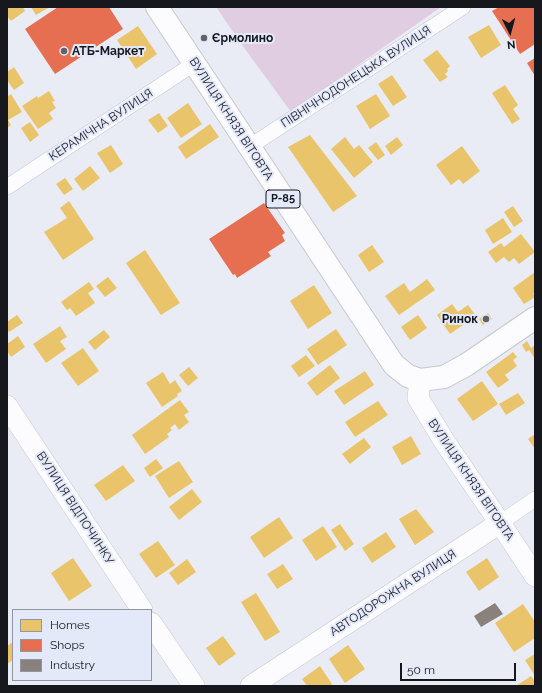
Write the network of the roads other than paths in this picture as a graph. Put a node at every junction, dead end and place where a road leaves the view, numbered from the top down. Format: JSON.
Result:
{"nodes":[{"id":1,"x":157,"y":7,"type":"edge"},
{"id":2,"x":463,"y":7,"type":"edge"},
{"id":3,"x":195,"y":64,"type":"junction"},
{"id":4,"x":249,"y":147,"type":"junction"},
{"id":5,"x":7,"y":187,"type":"edge"},
{"id":6,"x":535,"y":318,"type":"edge"},
{"id":7,"x":420,"y":380,"type":"junction"},
{"id":8,"x":7,"y":406,"type":"edge"},
{"id":9,"x":535,"y":498,"type":"edge"},
{"id":10,"x":500,"y":523,"type":"junction"},
{"id":11,"x":535,"y":576,"type":"edge"},
{"id":12,"x":141,"y":609,"type":"edge"},
{"id":13,"x":152,"y":624,"type":"edge"},
{"id":14,"x":194,"y":686,"type":"edge"},
{"id":15,"x":251,"y":686,"type":"edge"}],
"edges":[{"from":1,"to":3,"type":"main road","name":"ВУЛИЦЯ КНЯЗЯ ВІТОВТА","number":"Р-85"},
{"from":2,"to":4,"type":"street","name":"ПІВНІЧНОДОНЕЦЬКА ВУЛИЦЯ"},
{"from":3,"to":4,"type":"main road","name":"ВУЛИЦЯ КНЯЗЯ ВІТОВТА","number":"Р-85"},
{"from":3,"to":5,"type":"street","name":"КЕРАМІЧНА ВУЛИЦЯ"},
{"from":4,"to":7,"type":"main road","name":"ВУЛИЦЯ КНЯЗЯ ВІТОВТА","number":"Р-85"},
{"from":6,"to":7,"type":"main road"},
{"from":7,"to":10,"type":"street","name":"ВУЛИЦЯ КНЯЗЯ ВІТОВТА"},
{"from":8,"to":12,"type":"street","name":"ВУЛИЦЯ ВІДПОЧИНКУ"},
{"from":9,"to":10,"type":"street","name":"АВТОДОРОЖНА ВУЛИЦЯ"},
{"from":10,"to":11,"type":"street","name":"ВУЛИЦЯ КНЯЗЯ ВІТОВТА"},
{"from":10,"to":15,"type":"street","name":"АВТОДОРОЖНА ВУЛИЦЯ"},
{"from":13,"to":14,"type":"street"}]}
